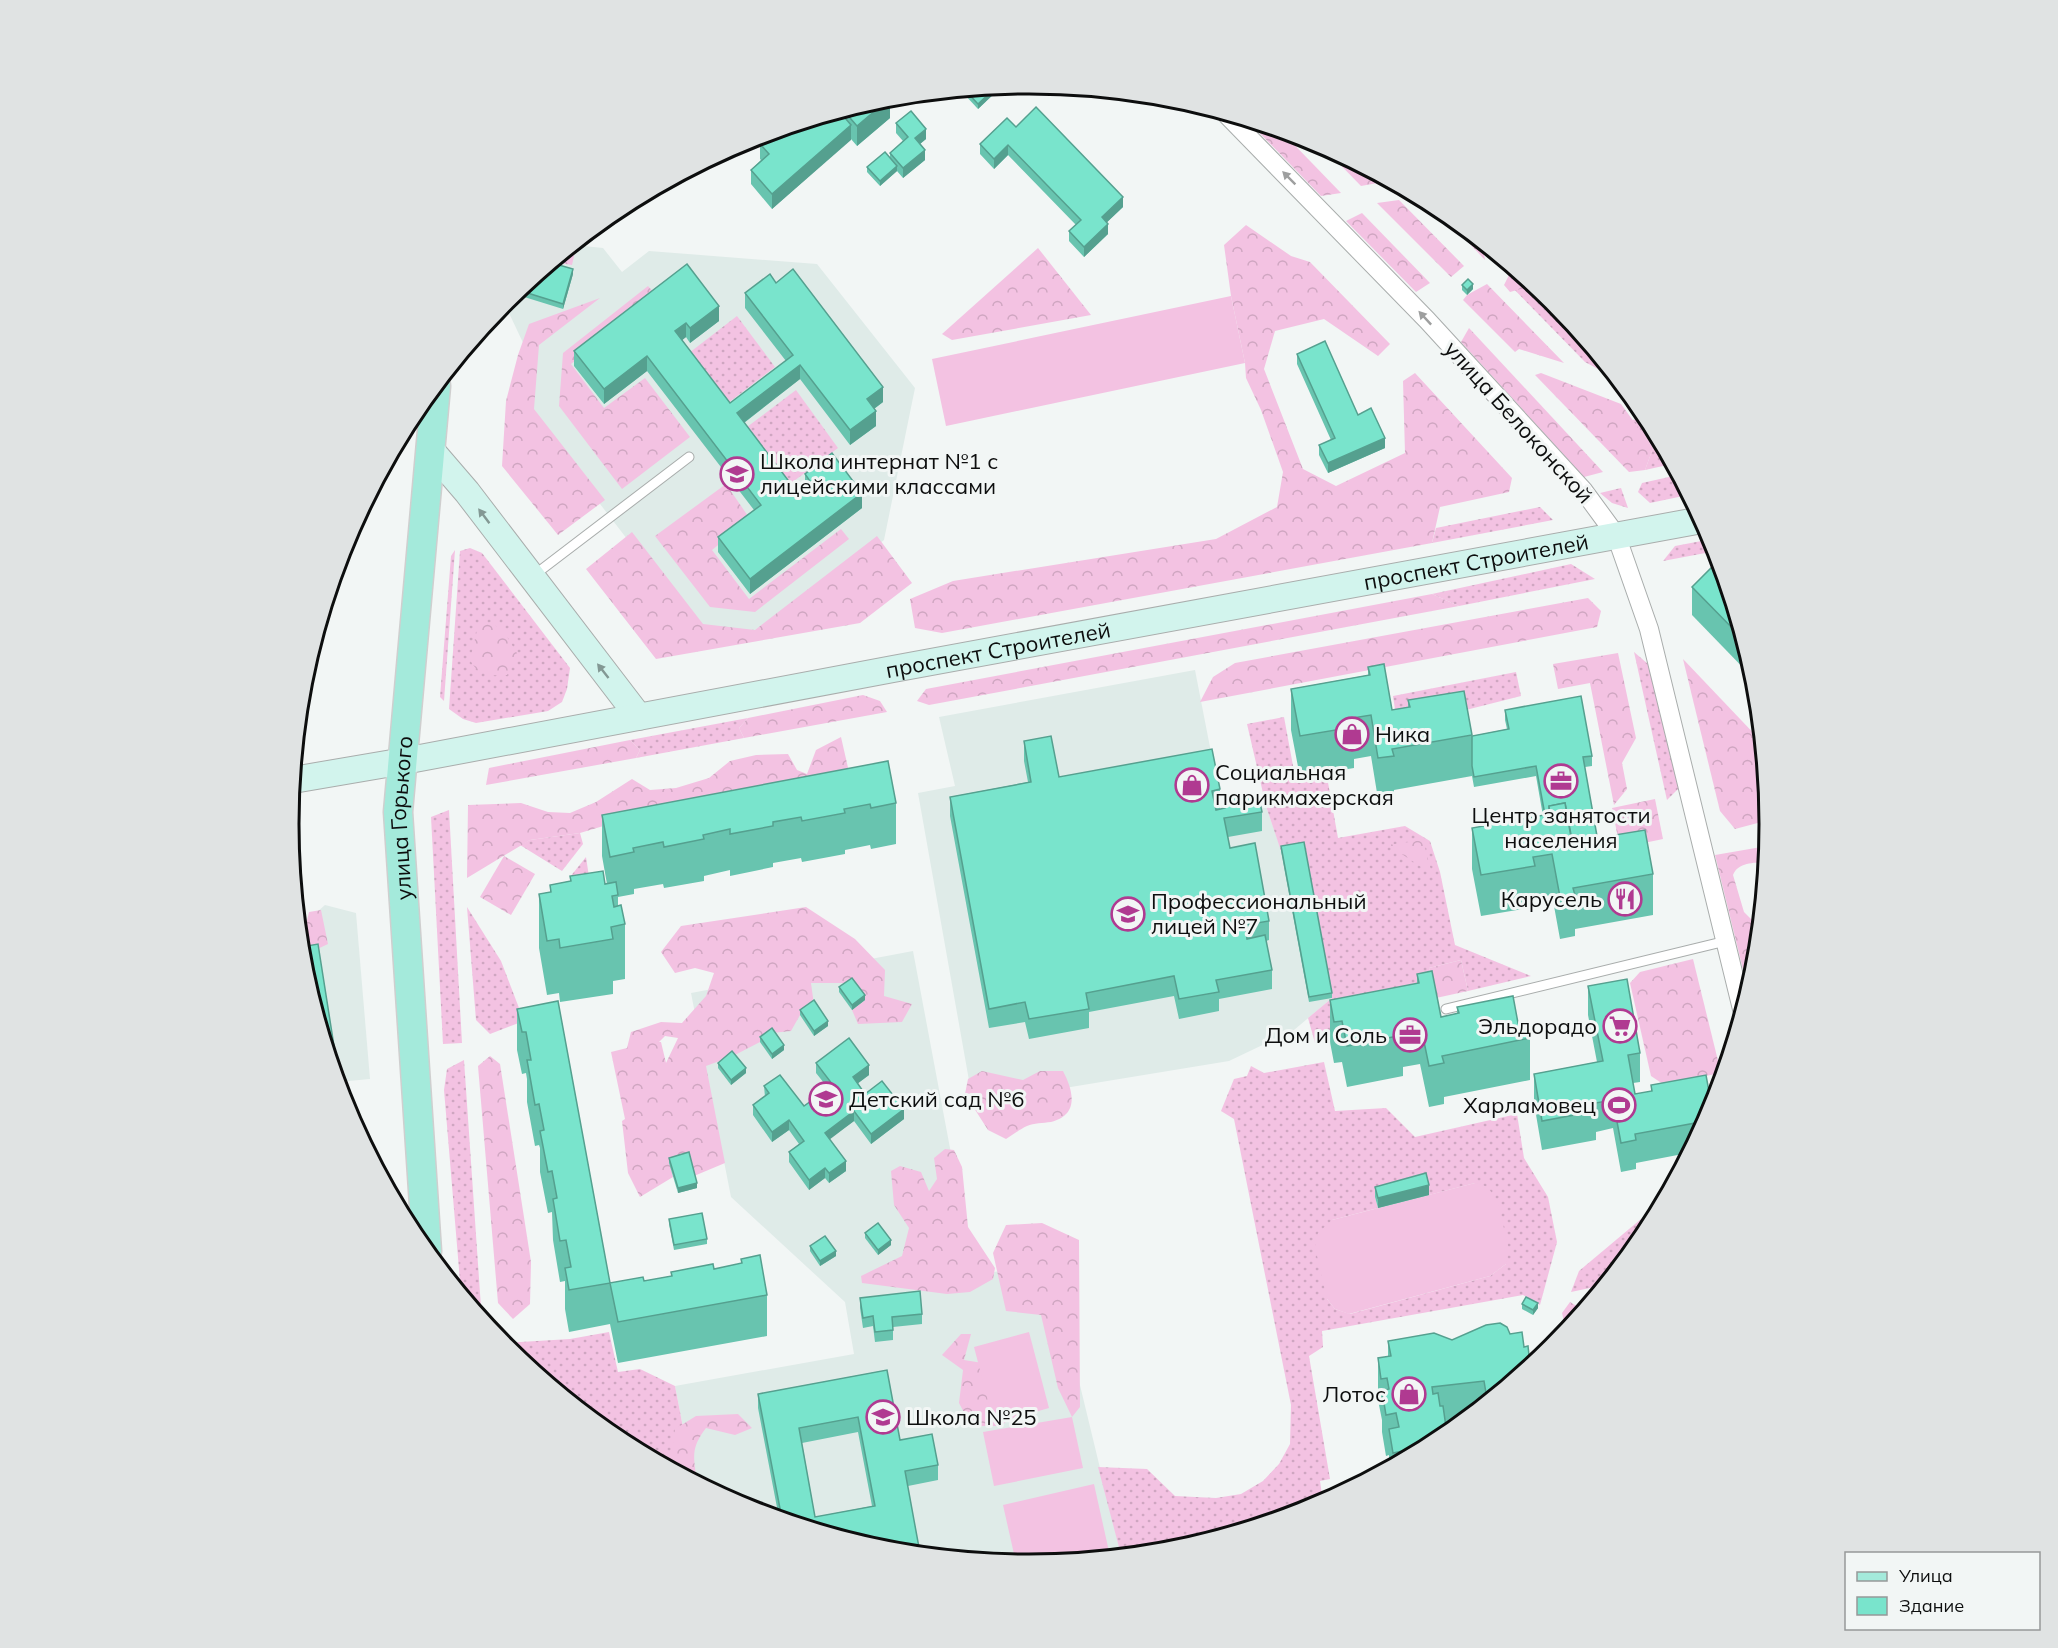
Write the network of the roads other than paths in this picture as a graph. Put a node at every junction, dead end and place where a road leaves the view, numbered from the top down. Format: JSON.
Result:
{"nodes":[{"id":1,"x":1237,"y":125,"type":"edge"},
{"id":2,"x":434,"y":403,"type":"edge"},
{"id":3,"x":430,"y":449,"type":"junction"},
{"id":4,"x":689,"y":457,"type":"dead end"},
{"id":5,"x":1692,"y":522,"type":"edge"},
{"id":6,"x":1616,"y":535,"type":"junction"},
{"id":7,"x":531,"y":578,"type":"junction"},
{"id":8,"x":639,"y":717,"type":"junction"},
{"id":9,"x":404,"y":761,"type":"junction"},
{"id":10,"x":301,"y":779,"type":"edge"},
{"id":11,"x":1726,"y":941,"type":"junction"},
{"id":12,"x":1738,"y":993,"type":"edge"},
{"id":13,"x":1446,"y":1009,"type":"dead end"},
{"id":14,"x":426,"y":1234,"type":"edge"}],
"edges":[{"from":6,"to":1,"type":"street","name":"улица Белоконской","one_way":true},
{"from":2,"to":3,"type":"main road","name":"улица Горького"},
{"from":7,"to":3,"type":"main road","one_way":true},
{"from":3,"to":9,"type":"main road","name":"улица Горького"},
{"from":4,"to":7,"type":"lane"},
{"from":5,"to":6,"type":"main road","name":"проспект Строителей"},
{"from":6,"to":8,"type":"main road","name":"проспект Строителей"},
{"from":6,"to":11,"type":"street","name":"улица Белоконской"},
{"from":8,"to":7,"type":"main road","one_way":true},
{"from":8,"to":9,"type":"main road","name":"проспект Строителей"},
{"from":9,"to":10,"type":"main road","name":"проспект Строителей"},
{"from":9,"to":14,"type":"main road","name":"улица Горького"},
{"from":11,"to":12,"type":"street","name":"улица Белоконской"},
{"from":11,"to":13,"type":"lane"}]}
